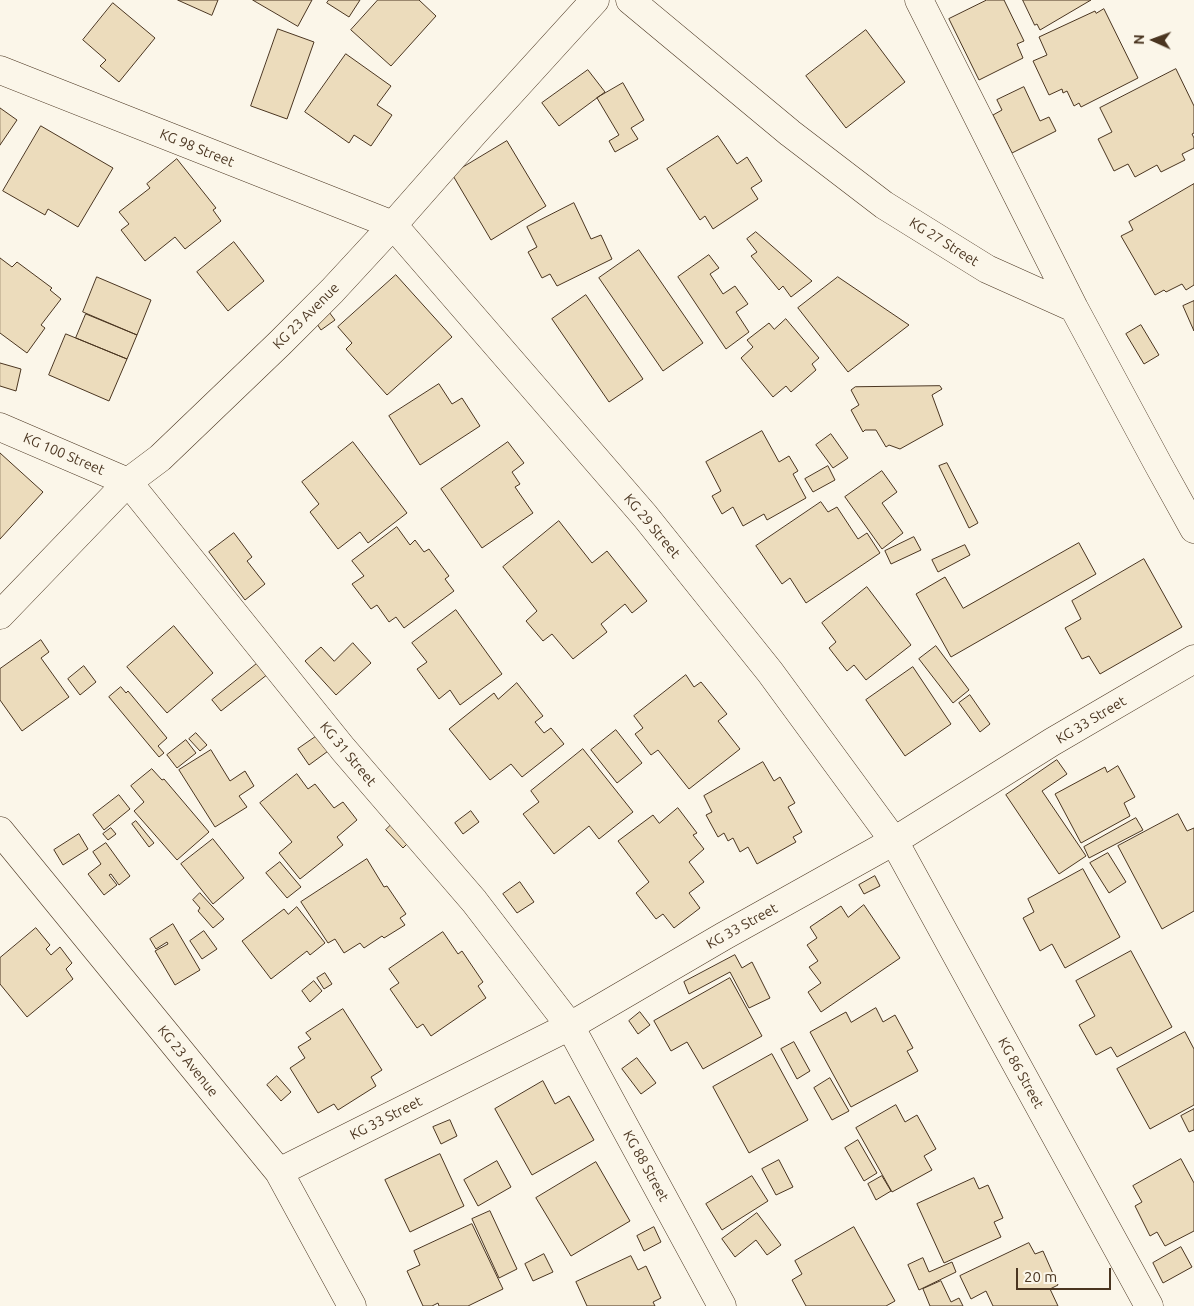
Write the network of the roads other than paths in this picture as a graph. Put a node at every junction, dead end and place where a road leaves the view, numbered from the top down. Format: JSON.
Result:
{"nodes":[{"id":1,"x":630,"y":0,"type":"edge"},
{"id":2,"x":919,"y":0,"type":"edge"},
{"id":3,"x":588,"y":2,"type":"edge"},
{"id":4,"x":0,"y":70,"type":"edge"},
{"id":5,"x":393,"y":225,"type":"junction"},
{"id":6,"x":1074,"y":308,"type":"junction"},
{"id":7,"x":0,"y":427,"type":"edge"},
{"id":8,"x":128,"y":482,"type":"junction"},
{"id":9,"x":1194,"y":529,"type":"edge"},
{"id":10,"x":0,"y":615,"type":"edge"},
{"id":11,"x":1194,"y":659,"type":"edge"},
{"id":12,"x":0,"y":831,"type":"edge"},
{"id":13,"x":894,"y":841,"type":"junction"},
{"id":14,"x":570,"y":1026,"type":"junction"},
{"id":15,"x":279,"y":1172,"type":"junction"},
{"id":16,"x":352,"y":1306,"type":"edge"},
{"id":17,"x":722,"y":1306,"type":"edge"},
{"id":18,"x":1148,"y":1306,"type":"edge"}],
"edges":[{"from":1,"to":6,"type":"street","name":"KG 27 Street"},
{"from":2,"to":6,"type":"street"},
{"from":3,"to":5,"type":"street","name":"KG 23 Avenue"},
{"from":4,"to":5,"type":"street","name":"KG 98 Street"},
{"from":5,"to":8,"type":"street","name":"KG 23 Avenue"},
{"from":5,"to":13,"type":"street","name":"KG 29 Street"},
{"from":6,"to":9,"type":"street"},
{"from":7,"to":8,"type":"street","name":"KG 100 Street"},
{"from":8,"to":10,"type":"street","name":"KG 23 Avenue"},
{"from":8,"to":14,"type":"street","name":"KG 31 Street"},
{"from":11,"to":13,"type":"street","name":"KG 33 Street"},
{"from":12,"to":15,"type":"street","name":"KG 23 Avenue"},
{"from":13,"to":14,"type":"street","name":"KG 33 Street"},
{"from":13,"to":18,"type":"street","name":"KG 86 Street"},
{"from":14,"to":15,"type":"street","name":"KG 33 Street"},
{"from":14,"to":17,"type":"street","name":"KG 88 Street"},
{"from":15,"to":16,"type":"street","name":"KG 23 Avenue"}]}
